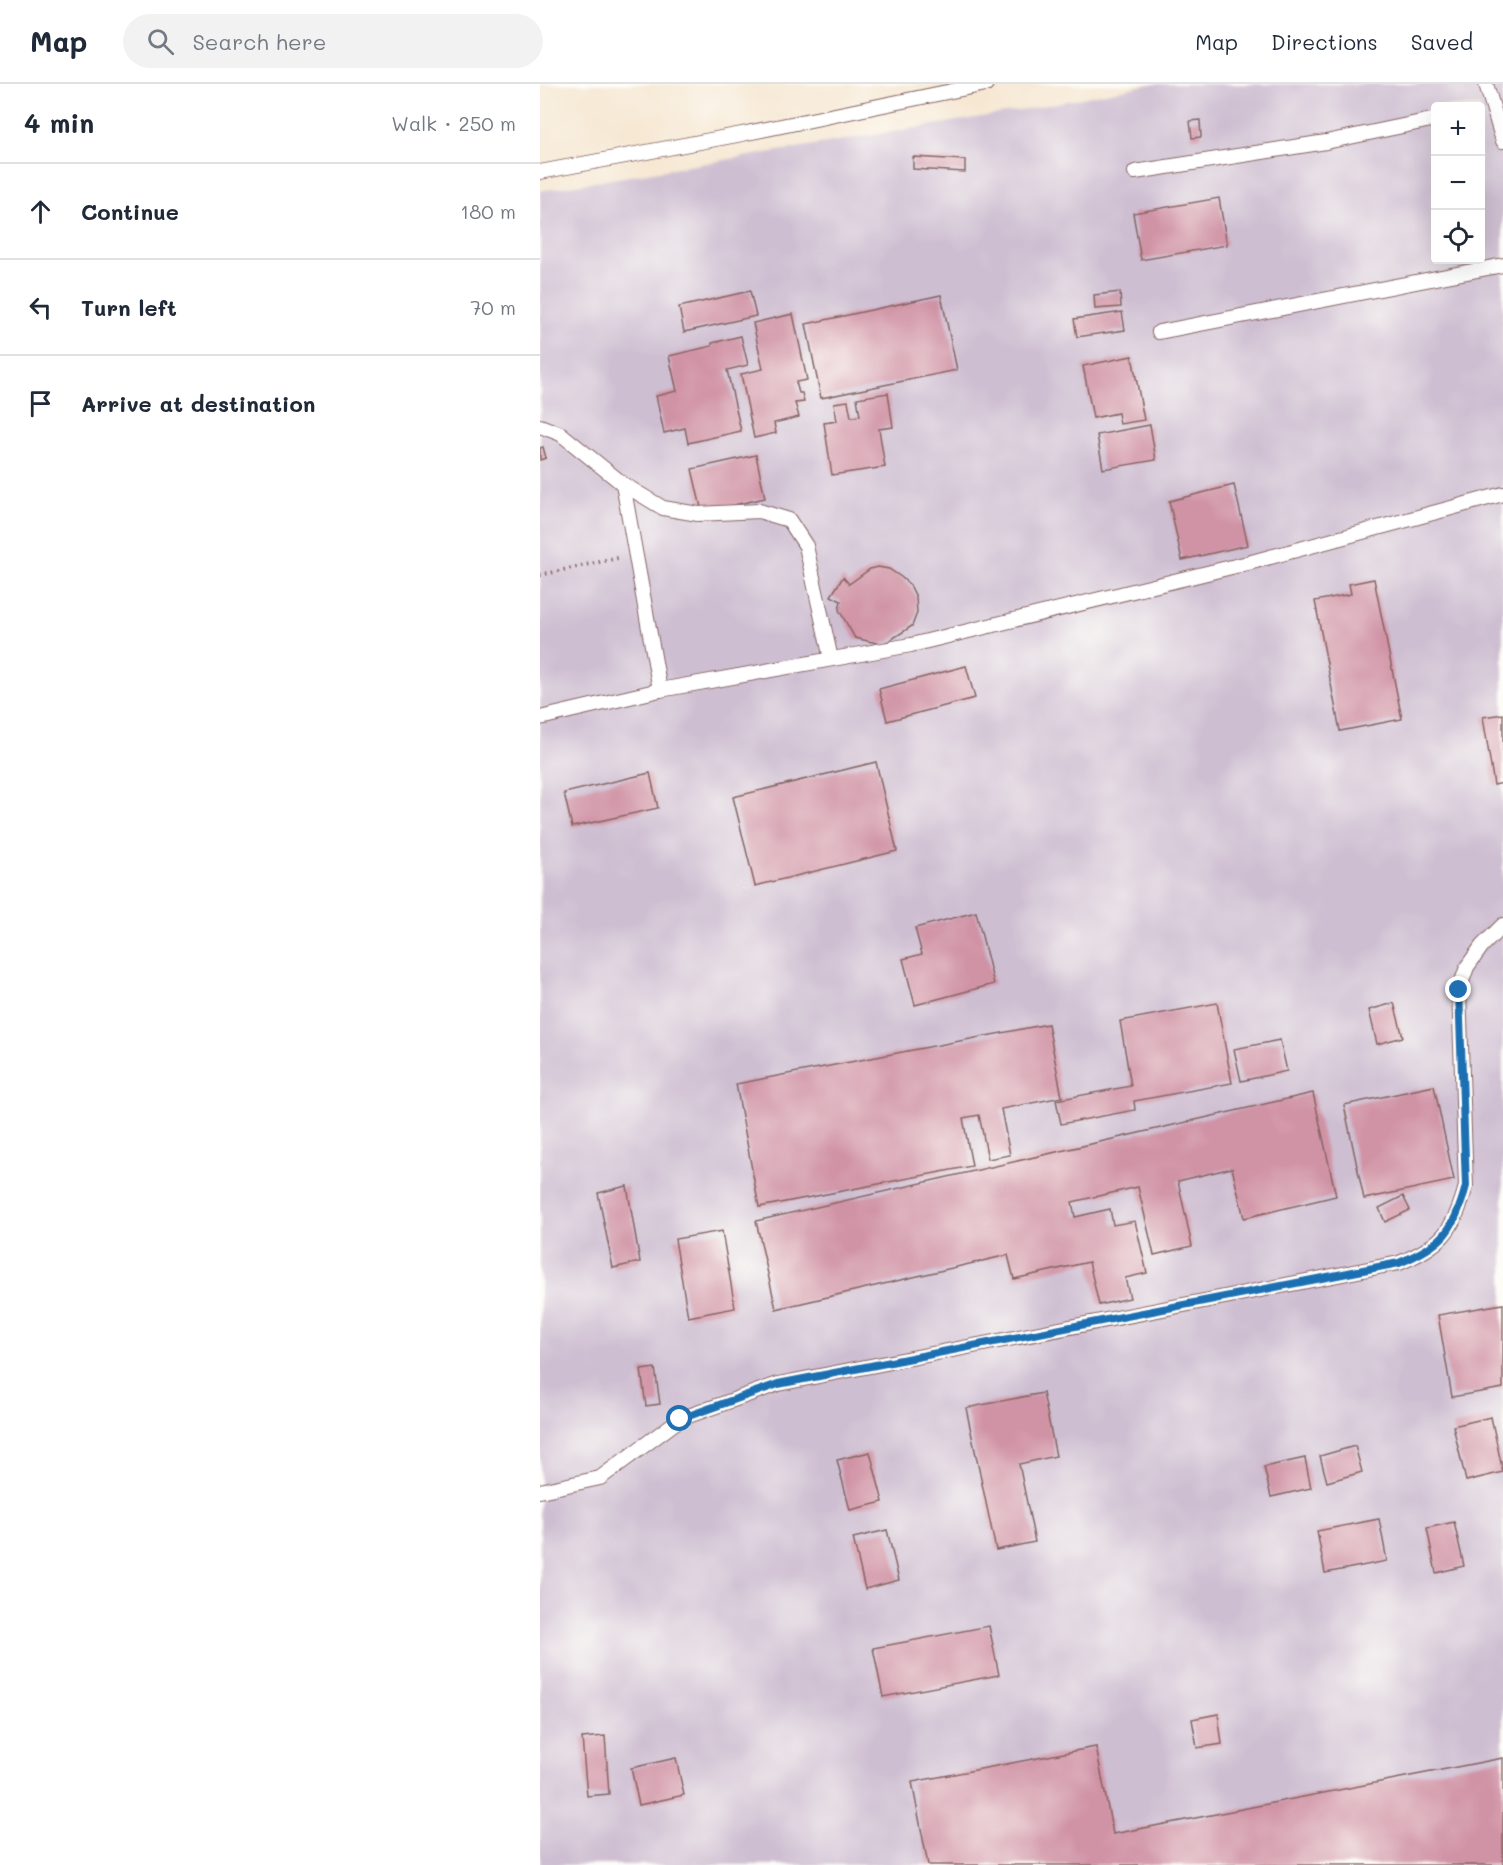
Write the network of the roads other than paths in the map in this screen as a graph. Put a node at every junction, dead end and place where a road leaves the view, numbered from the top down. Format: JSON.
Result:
{"nodes":[{"id":1,"x":986,"y":84,"type":"edge"},
{"id":2,"x":1486,"y":84,"type":"edge"},
{"id":3,"x":1487,"y":109,"type":"edge"},
{"id":4,"x":1431,"y":120,"type":"edge"},
{"id":5,"x":1503,"y":141,"type":"edge"},
{"id":6,"x":540,"y":172,"type":"edge"},
{"id":7,"x":1135,"y":172,"type":"dead end"},
{"id":8,"x":1503,"y":265,"type":"edge"},
{"id":9,"x":1159,"y":332,"type":"dead end"},
{"id":10,"x":540,"y":426,"type":"edge"},
{"id":11,"x":623,"y":484,"type":"junction"},
{"id":12,"x":1503,"y":494,"type":"edge"},
{"id":13,"x":831,"y":659,"type":"junction"},
{"id":14,"x":660,"y":690,"type":"junction"},
{"id":15,"x":540,"y":718,"type":"edge"},
{"id":16,"x":1503,"y":925,"type":"edge"},
{"id":17,"x":540,"y":1491,"type":"edge"}],
"edges":[{"from":1,"to":6,"type":"lane"},
{"from":2,"to":3,"type":"lane"},
{"from":3,"to":5,"type":"lane"},
{"from":4,"to":7,"type":"lane"},
{"from":8,"to":9,"type":"lane"},
{"from":10,"to":11,"type":"lane"},
{"from":11,"to":13,"type":"lane"},
{"from":11,"to":14,"type":"lane"},
{"from":12,"to":13,"type":"lane"},
{"from":13,"to":14,"type":"lane"},
{"from":14,"to":15,"type":"lane"},
{"from":16,"to":17,"type":"lane"}]}
